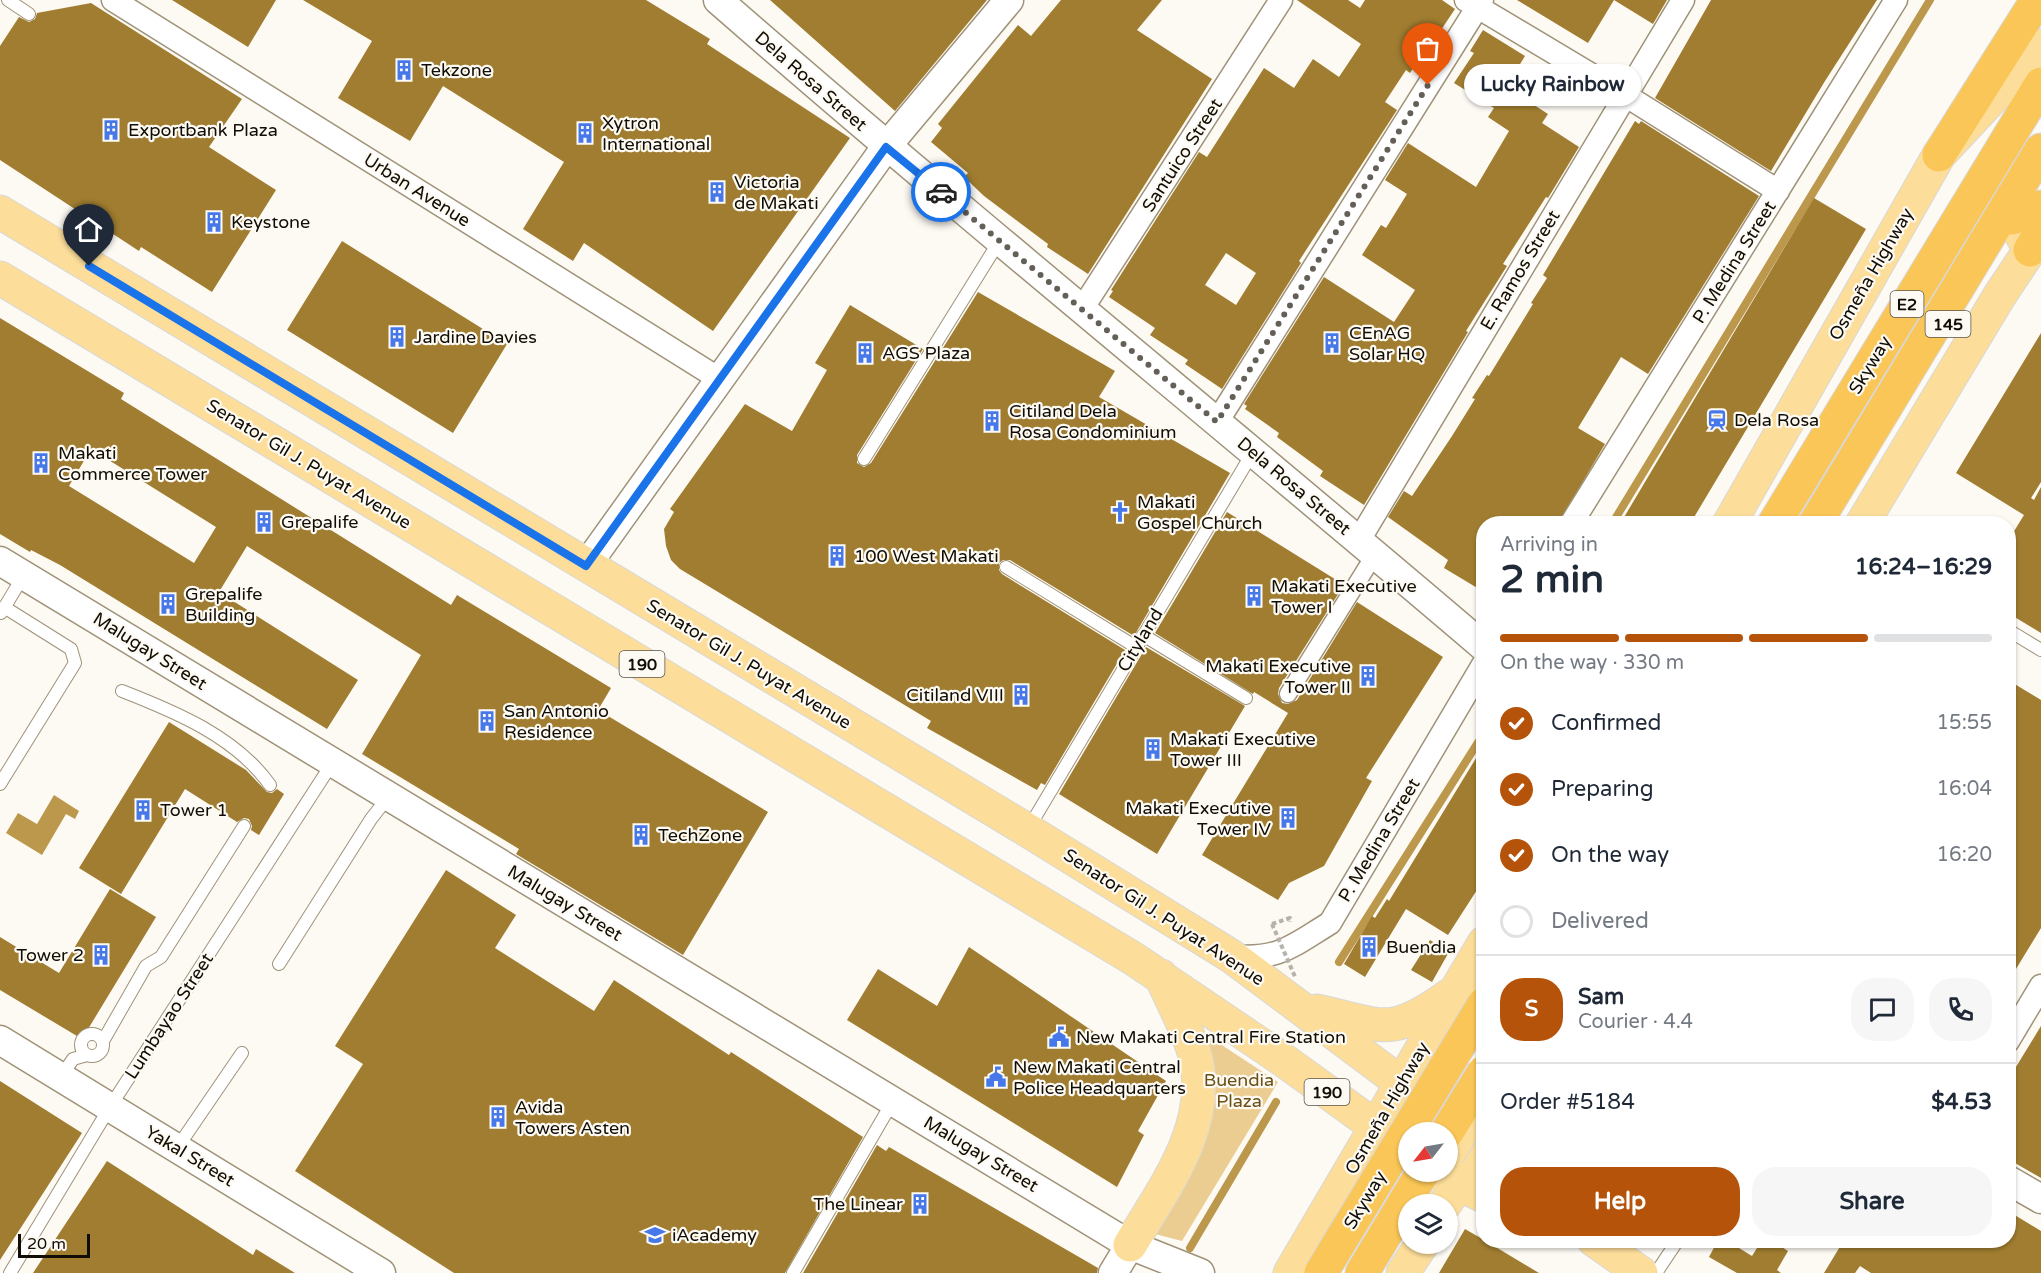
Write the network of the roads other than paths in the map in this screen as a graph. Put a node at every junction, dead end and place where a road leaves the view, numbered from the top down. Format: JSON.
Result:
{"nodes":[{"id":1,"x":8,"y":0,"type":"edge"},
{"id":2,"x":113,"y":0,"type":"edge"},
{"id":3,"x":718,"y":0,"type":"edge"},
{"id":4,"x":1009,"y":0,"type":"edge"},
{"id":5,"x":1281,"y":0,"type":"edge"},
{"id":6,"x":1683,"y":0,"type":"edge"},
{"id":7,"x":1896,"y":0,"type":"edge"},
{"id":8,"x":2037,"y":0,"type":"edge"},
{"id":9,"x":1475,"y":2,"type":"edge"},
{"id":10,"x":29,"y":14,"type":"dead end"},
{"id":11,"x":2041,"y":46,"type":"edge"},
{"id":12,"x":2041,"y":52,"type":"edge"},
{"id":13,"x":2041,"y":84,"type":"edge"},
{"id":14,"x":1625,"y":95,"type":"junction"},
{"id":15,"x":886,"y":147,"type":"junction"},
{"id":16,"x":2041,"y":150,"type":"edge"},
{"id":17,"x":1939,"y":154,"type":"junction"},
{"id":18,"x":2041,"y":169,"type":"edge"},
{"id":19,"x":1778,"y":191,"type":"junction"},
{"id":20,"x":0,"y":212,"type":"edge"},
{"id":21,"x":2026,"y":212,"type":"edge"},
{"id":22,"x":1000,"y":240,"type":"junction"},
{"id":23,"x":2037,"y":247,"type":"edge"},
{"id":24,"x":0,"y":278,"type":"edge"},
{"id":25,"x":1082,"y":309,"type":"junction"},
{"id":26,"x":721,"y":380,"type":"junction"},
{"id":27,"x":1217,"y":422,"type":"junction"},
{"id":28,"x":1253,"y":451,"type":"junction"},
{"id":29,"x":864,"y":459,"type":"dead end"},
{"id":30,"x":1575,"y":516,"type":"edge"},
{"id":31,"x":1734,"y":516,"type":"edge"},
{"id":32,"x":1771,"y":516,"type":"edge"},
{"id":33,"x":1779,"y":516,"type":"edge"},
{"id":34,"x":1820,"y":516,"type":"edge"},
{"id":35,"x":1835,"y":516,"type":"edge"},
{"id":36,"x":1867,"y":516,"type":"edge"},
{"id":37,"x":1367,"y":547,"type":"junction"},
{"id":38,"x":0,"y":561,"type":"edge"},
{"id":39,"x":586,"y":566,"type":"junction"},
{"id":40,"x":1006,"y":567,"type":"dead end"},
{"id":41,"x":24,"y":575,"type":"junction"},
{"id":42,"x":2,"y":610,"type":"edge"},
{"id":43,"x":1143,"y":635,"type":"junction"},
{"id":44,"x":2016,"y":635,"type":"edge"},
{"id":45,"x":1476,"y":640,"type":"edge"},
{"id":46,"x":1136,"y":647,"type":"junction"},
{"id":47,"x":2041,"y":650,"type":"edge"},
{"id":48,"x":1476,"y":677,"type":"edge"},
{"id":49,"x":122,"y":691,"type":"dead end"},
{"id":50,"x":1288,"y":694,"type":"dead end"},
{"id":51,"x":1246,"y":698,"type":"dead end"},
{"id":52,"x":333,"y":762,"type":"junction"},
{"id":53,"x":0,"y":784,"type":"edge"},
{"id":54,"x":270,"y":785,"type":"dead end"},
{"id":55,"x":389,"y":796,"type":"junction"},
{"id":56,"x":244,"y":826,"type":"dead end"},
{"id":57,"x":1027,"y":830,"type":"junction"},
{"id":58,"x":1231,"y":956,"type":"junction"},
{"id":59,"x":279,"y":964,"type":"dead end"},
{"id":60,"x":1161,"y":976,"type":"junction"},
{"id":61,"x":2041,"y":986,"type":"edge"},
{"id":62,"x":1300,"y":994,"type":"junction"},
{"id":63,"x":1474,"y":995,"type":"edge"},
{"id":64,"x":2016,"y":1027,"type":"edge"},
{"id":65,"x":0,"y":1040,"type":"edge"},
{"id":66,"x":103,"y":1041,"type":"junction"},
{"id":67,"x":242,"y":1053,"type":"dead end"},
{"id":68,"x":87,"y":1054,"type":"junction"},
{"id":69,"x":61,"y":1077,"type":"junction"},
{"id":70,"x":1401,"y":1083,"type":"junction"},
{"id":71,"x":1476,"y":1085,"type":"edge"},
{"id":72,"x":893,"y":1101,"type":"junction"},
{"id":73,"x":110,"y":1107,"type":"junction"},
{"id":74,"x":1476,"y":1116,"type":"edge"},
{"id":75,"x":1453,"y":1122,"type":"edge"},
{"id":76,"x":1376,"y":1127,"type":"junction"},
{"id":77,"x":1476,"y":1134,"type":"edge"},
{"id":78,"x":1398,"y":1143,"type":"edge"},
{"id":79,"x":177,"y":1148,"type":"junction"},
{"id":80,"x":1476,"y":1149,"type":"edge"},
{"id":81,"x":1458,"y":1164,"type":"edge"},
{"id":82,"x":1458,"y":1172,"type":"edge"},
{"id":83,"x":1417,"y":1182,"type":"edge"},
{"id":84,"x":1449,"y":1182,"type":"edge"},
{"id":85,"x":2016,"y":1185,"type":"edge"},
{"id":86,"x":1432,"y":1194,"type":"edge"},
{"id":87,"x":2041,"y":1199,"type":"edge"},
{"id":88,"x":1398,"y":1235,"type":"edge"},
{"id":89,"x":1130,"y":1245,"type":"junction"},
{"id":90,"x":1605,"y":1248,"type":"edge"},
{"id":91,"x":1673,"y":1248,"type":"edge"},
{"id":92,"x":1416,"y":1254,"type":"edge"},
{"id":93,"x":10,"y":1273,"type":"edge"},
{"id":94,"x":381,"y":1273,"type":"edge"},
{"id":95,"x":793,"y":1273,"type":"edge"},
{"id":96,"x":1113,"y":1273,"type":"edge"},
{"id":97,"x":1155,"y":1273,"type":"edge"},
{"id":98,"x":1200,"y":1273,"type":"edge"},
{"id":99,"x":1290,"y":1273,"type":"edge"},
{"id":100,"x":1312,"y":1273,"type":"edge"},
{"id":101,"x":1321,"y":1273,"type":"edge"},
{"id":102,"x":1362,"y":1273,"type":"edge"},
{"id":103,"x":1375,"y":1273,"type":"edge"},
{"id":104,"x":1404,"y":1273,"type":"edge"},
{"id":105,"x":1641,"y":1273,"type":"edge"},
{"id":106,"x":1656,"y":1273,"type":"edge"}],
"edges":[{"from":1,"to":10,"type":"lane"},
{"from":2,"to":26,"type":"street","name":"Urban Avenue"},
{"from":3,"to":15,"type":"street","name":"Dela Rosa Street"},
{"from":4,"to":15,"type":"street"},
{"from":5,"to":25,"type":"street","name":"Santuico Street"},
{"from":6,"to":14,"type":"street","name":"E. Ramos Street"},
{"from":7,"to":19,"type":"street","name":"P. Medina Street"},
{"from":8,"to":17,"type":"highway"},
{"from":9,"to":14,"type":"street"},
{"from":9,"to":27,"type":"street"},
{"from":11,"to":17,"type":"main road","name":"Osmeña Highway"},
{"from":12,"to":32,"type":"main road","number":"145"},
{"from":13,"to":33,"type":"highway","name":"Skyway","number":"E2"},
{"from":14,"to":19,"type":"street"},
{"from":14,"to":37,"type":"street","name":"E. Ramos Street"},
{"from":15,"to":22,"type":"street","name":"Dela Rosa Street"},
{"from":15,"to":26,"type":"street"},
{"from":16,"to":34,"type":"highway","name":"Skyway","number":"E2"},
{"from":17,"to":31,"type":"main road","name":"Osmeña Highway"},
{"from":18,"to":21,"type":"main road","number":"145"},
{"from":19,"to":30,"type":"street","name":"P. Medina Street"},
{"from":20,"to":39,"type":"main road","name":"Senator Gil J. Puyat Avenue"},
{"from":21,"to":23,"type":"main road"},
{"from":21,"to":35,"type":"main road","number":"145"},
{"from":22,"to":25,"type":"street","name":"Dela Rosa Street"},
{"from":22,"to":29,"type":"lane"},
{"from":23,"to":36,"type":"main road"},
{"from":24,"to":60,"type":"main road","name":"Senator Gil J. Puyat Avenue","number":"190"},
{"from":25,"to":27,"type":"street","name":"Dela Rosa Street"},
{"from":26,"to":39,"type":"street"},
{"from":27,"to":28,"type":"street","name":"Dela Rosa Street"},
{"from":28,"to":37,"type":"street","name":"Dela Rosa Street"},
{"from":28,"to":43,"type":"lane","name":"Cityland"},
{"from":37,"to":45,"type":"street","name":"Dela Rosa Street"},
{"from":37,"to":50,"type":"street"},
{"from":38,"to":41,"type":"street","name":"Malugay Street"},
{"from":39,"to":57,"type":"main road","name":"Senator Gil J. Puyat Avenue"},
{"from":40,"to":46,"type":"lane"},
{"from":41,"to":42,"type":"lane"},
{"from":41,"to":52,"type":"street","name":"Malugay Street"},
{"from":42,"to":53,"type":"lane"},
{"from":43,"to":46,"type":"lane","name":"Cityland"},
{"from":43,"to":51,"type":"lane"},
{"from":44,"to":47,"type":"lane"},
{"from":46,"to":57,"type":"lane","name":"Cityland"},
{"from":48,"to":58,"type":"street","name":"P. Medina Street"},
{"from":49,"to":54,"type":"lane"},
{"from":52,"to":55,"type":"street","name":"Malugay Street"},
{"from":52,"to":73,"type":"lane","name":"Lumbayao Street"},
{"from":55,"to":59,"type":"lane"},
{"from":55,"to":72,"type":"street","name":"Malugay Street"},
{"from":56,"to":66,"type":"lane"},
{"from":57,"to":58,"type":"main road","name":"Senator Gil J. Puyat Avenue"},
{"from":58,"to":62,"type":"main road","name":"Senator Gil J. Puyat Avenue"},
{"from":60,"to":76,"type":"main road","name":"Senator Gil J. Puyat Avenue","number":"190"},
{"from":60,"to":89,"type":"main road"},
{"from":61,"to":64,"type":"street"},
{"from":62,"to":63,"type":"main road"},
{"from":62,"to":70,"type":"main road","name":"Senator Gil J. Puyat Avenue"},
{"from":63,"to":70,"type":"main road","name":"Osmeña Highway"},
{"from":63,"to":100,"type":"main road","name":"Osmeña Highway"},
{"from":63,"to":101,"type":"highway","name":"Skyway","bridge":true},
{"from":65,"to":69,"type":"street","name":"Yakal Street"},
{"from":66,"to":68,"type":"lane"},
{"from":66,"to":68,"type":"lane"},
{"from":67,"to":79,"type":"lane"},
{"from":68,"to":69,"type":"lane"},
{"from":69,"to":73,"type":"street","name":"Yakal Street"},
{"from":70,"to":76,"type":"main road","name":"Osmeña Highway"},
{"from":70,"to":77,"type":"main road","name":"Senator Gil J. Puyat Avenue"},
{"from":71,"to":75,"type":"highway","bridge":true},
{"from":72,"to":89,"type":"street","name":"Malugay Street"},
{"from":72,"to":95,"type":"lane"},
{"from":73,"to":79,"type":"street","name":"Yakal Street"},
{"from":73,"to":93,"type":"lane","name":"Lumbayao Street"},
{"from":74,"to":81,"type":"main road","bridge":true},
{"from":76,"to":78,"type":"main road","name":"Senator Gil J. Puyat Avenue","number":"190"},
{"from":76,"to":99,"type":"main road","name":"Osmeña Highway"},
{"from":79,"to":94,"type":"street","name":"Yakal Street"},
{"from":80,"to":82,"type":"main road"},
{"from":83,"to":102,"type":"highway","name":"Skyway"},
{"from":84,"to":86,"type":"main road"},
{"from":85,"to":87,"type":"street"},
{"from":88,"to":103,"type":"main road"},
{"from":89,"to":96,"type":"street"},
{"from":89,"to":97,"type":"street","name":"Malugay Street"},
{"from":89,"to":98,"type":"street","name":"Malugay Street"},
{"from":90,"to":105,"type":"main road"},
{"from":91,"to":106,"type":"lane"},
{"from":92,"to":104,"type":"main road"}]}
